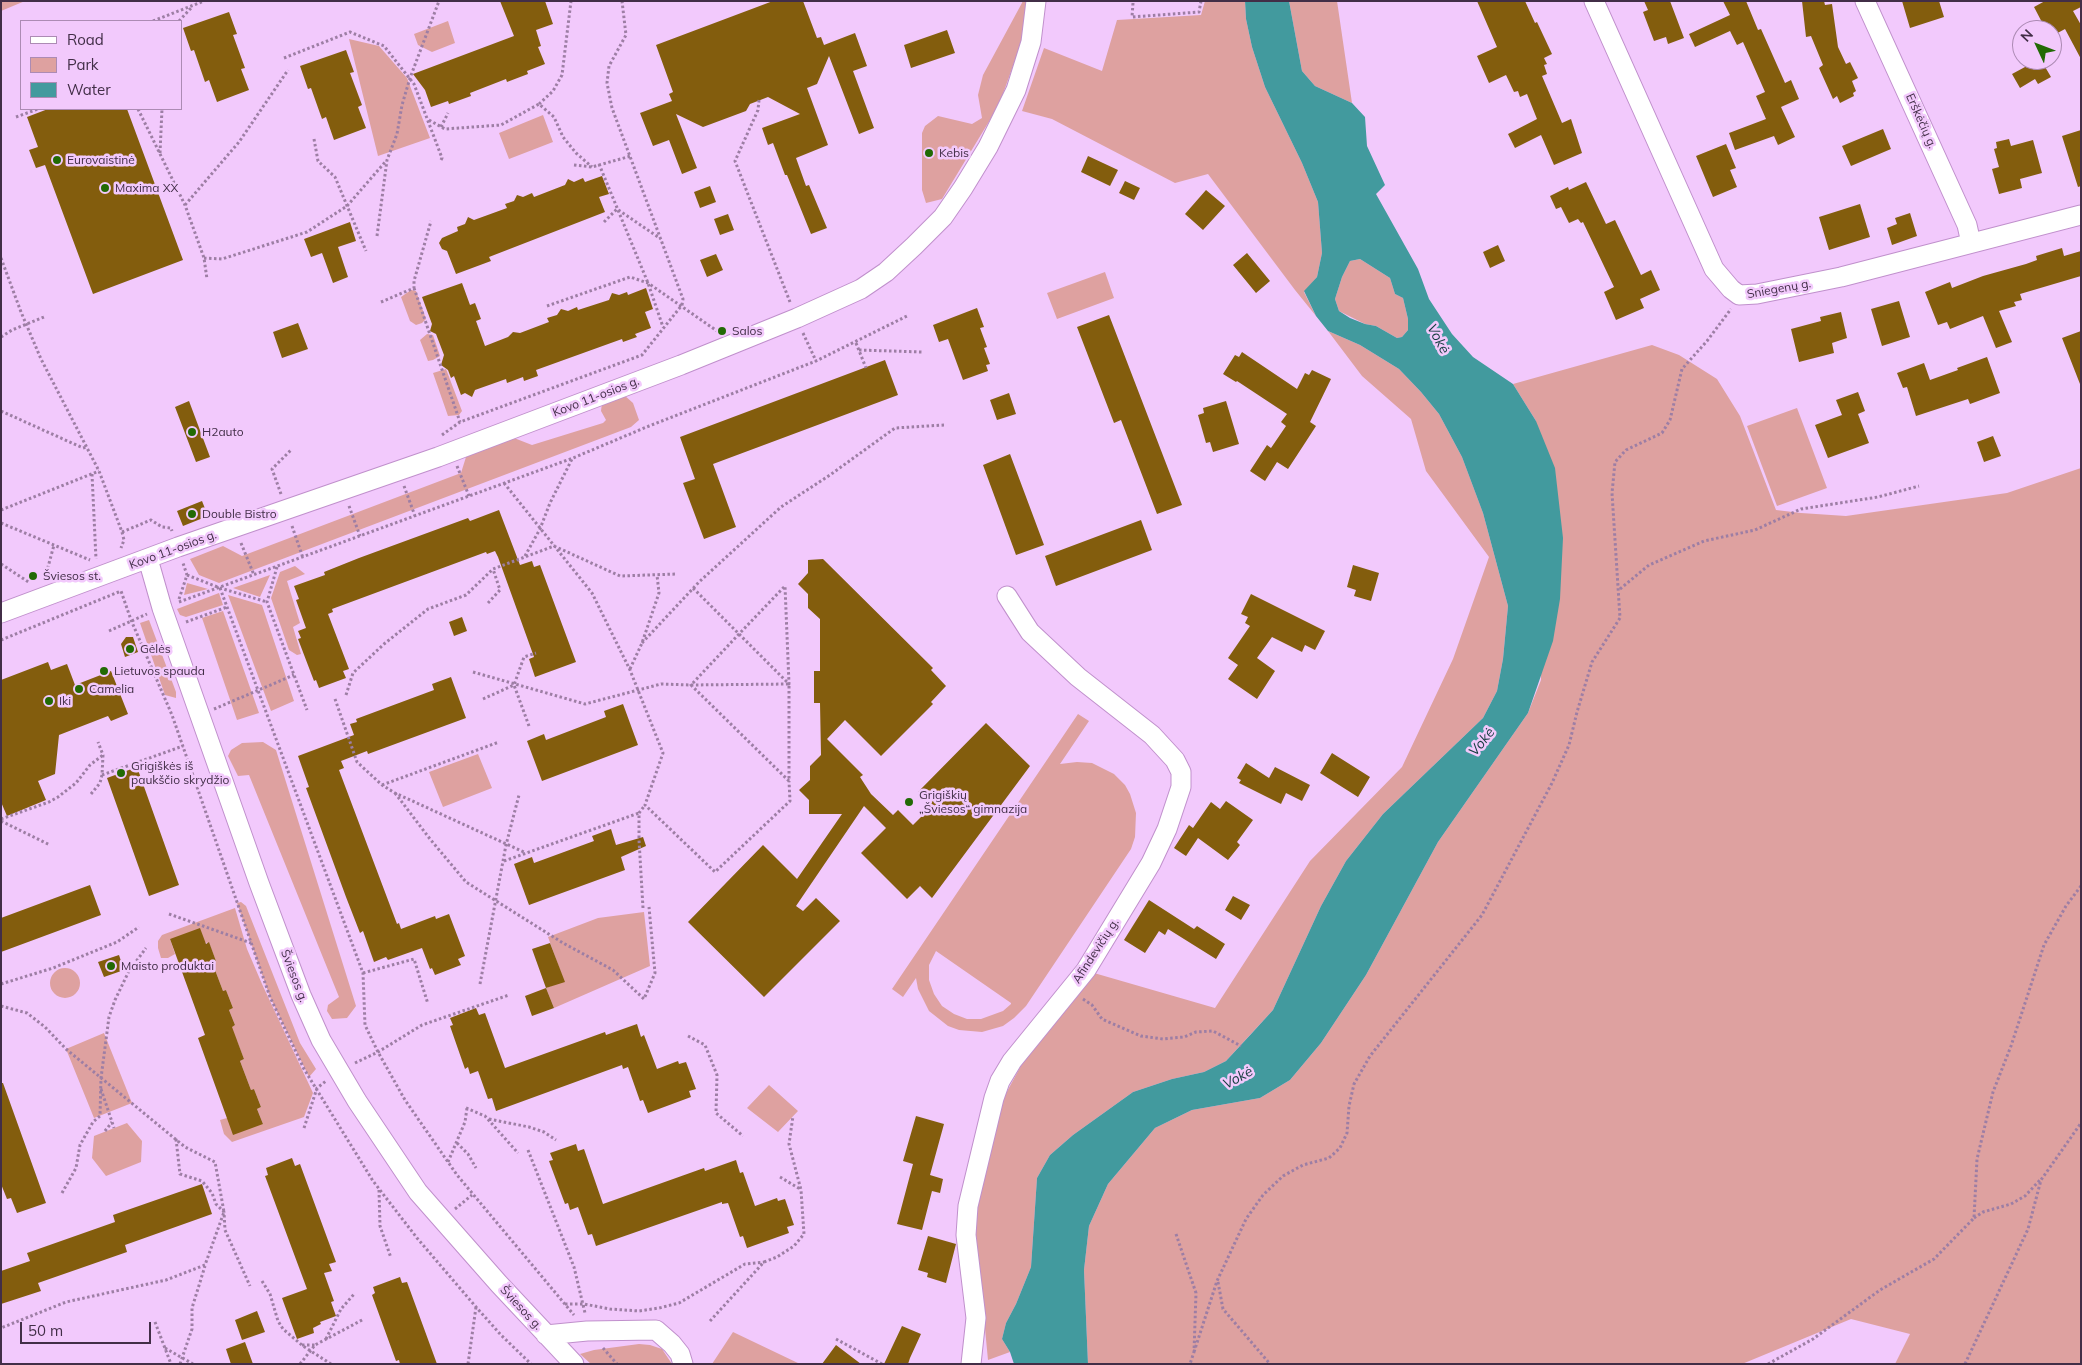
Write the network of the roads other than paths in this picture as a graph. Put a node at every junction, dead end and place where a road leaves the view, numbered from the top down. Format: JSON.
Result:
{"nodes":[{"id":1,"x":1036,"y":1,"type":"edge"},
{"id":2,"x":1594,"y":1,"type":"edge"},
{"id":3,"x":1865,"y":1,"type":"edge"},
{"id":4,"x":2081,"y":215,"type":"edge"},
{"id":5,"x":1971,"y":243,"type":"junction"},
{"id":6,"x":148,"y":559,"type":"junction"},
{"id":7,"x":1007,"y":596,"type":"dead end"},
{"id":8,"x":1,"y":613,"type":"edge"},
{"id":9,"x":546,"y":1335,"type":"junction"},
{"id":10,"x":574,"y":1364,"type":"edge"},
{"id":11,"x":683,"y":1364,"type":"edge"},
{"id":12,"x":971,"y":1364,"type":"edge"}],
"edges":[{"from":1,"to":6,"type":"street","name":"Kovo 11-osios g."},
{"from":2,"to":5,"type":"street","name":"Sniegenų g."},
{"from":3,"to":5,"type":"street","name":"Erškėčių g."},
{"from":4,"to":5,"type":"street","name":"Sniegenų g."},
{"from":6,"to":8,"type":"street","name":"Kovo 11-osios g."},
{"from":6,"to":9,"type":"street","name":"Šviesos g."},
{"from":7,"to":12,"type":"street","name":"Afindevičių g."},
{"from":9,"to":10,"type":"street","name":"Šviesos g."},
{"from":9,"to":11,"type":"street","name":"Šviesos g."}]}
